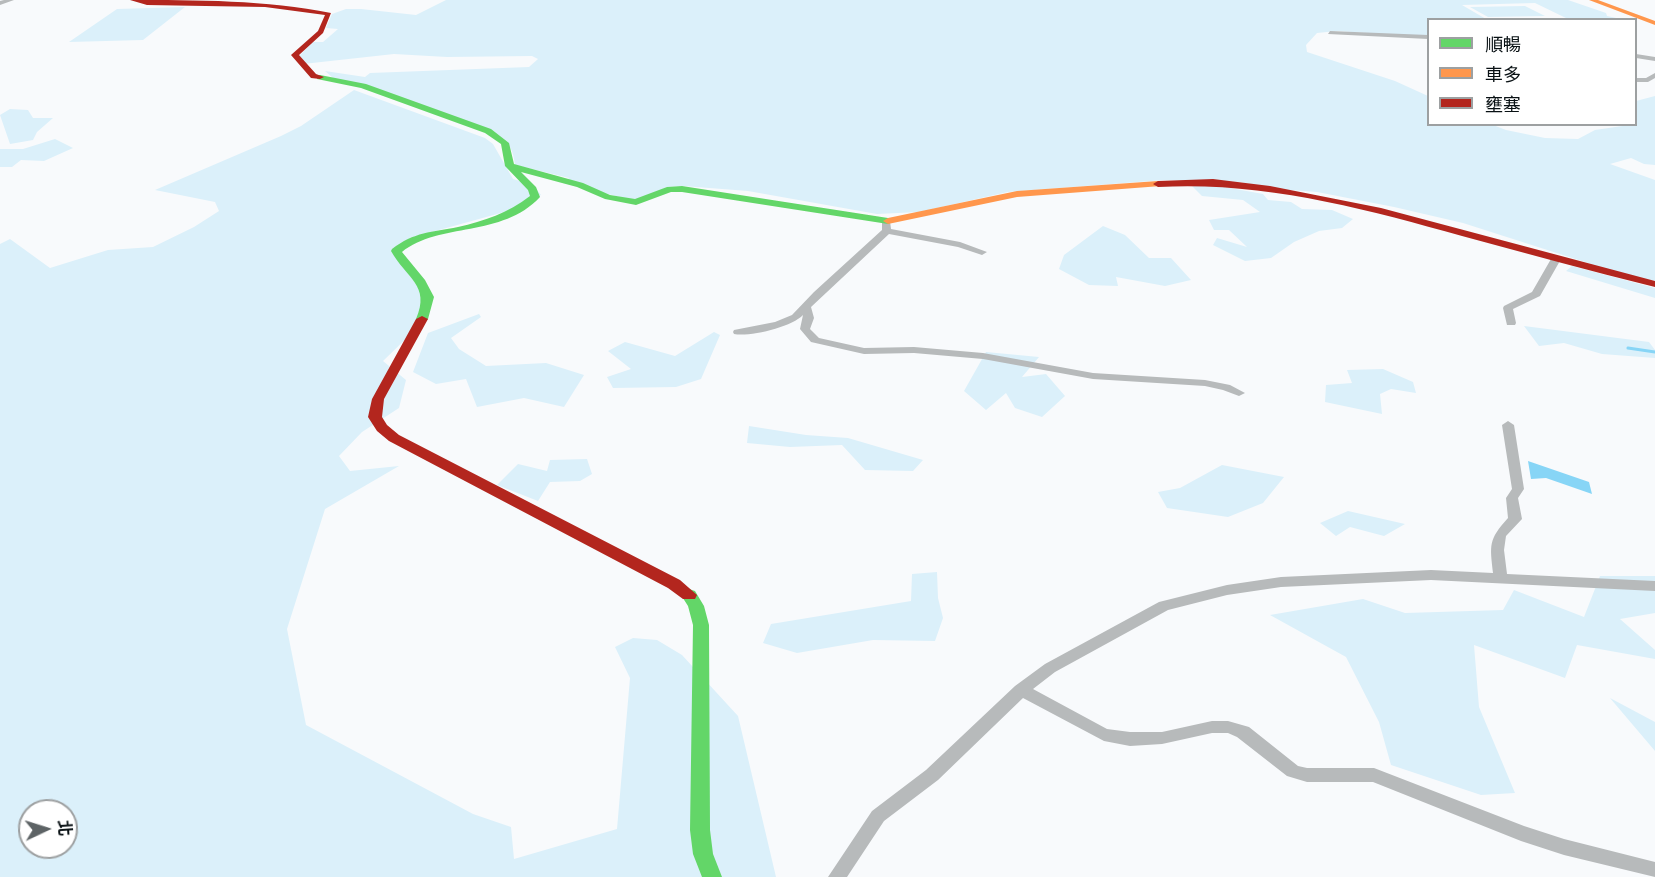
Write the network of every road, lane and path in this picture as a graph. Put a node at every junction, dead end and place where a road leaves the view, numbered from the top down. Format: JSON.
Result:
{"nodes":[{"id":1,"x":11,"y":0,"type":"edge"},
{"id":2,"x":133,"y":0,"type":"edge"},
{"id":3,"x":1594,"y":0,"type":"edge"},
{"id":4,"x":1610,"y":0,"type":"edge"},
{"id":5,"x":0,"y":3,"type":"edge"},
{"id":6,"x":1655,"y":13,"type":"edge"},
{"id":7,"x":1655,"y":18,"type":"edge"},
{"id":8,"x":1655,"y":23,"type":"edge"},
{"id":9,"x":1330,"y":33,"type":"dead end"},
{"id":10,"x":1427,"y":37,"type":"edge"},
{"id":11,"x":1637,"y":56,"type":"edge"},
{"id":12,"x":1655,"y":58,"type":"edge"},
{"id":13,"x":1655,"y":75,"type":"edge"},
{"id":14,"x":1637,"y":80,"type":"edge"},
{"id":15,"x":510,"y":166,"type":"junction"},
{"id":16,"x":887,"y":226,"type":"junction"},
{"id":17,"x":982,"y":252,"type":"dead end"},
{"id":18,"x":1556,"y":259,"type":"junction"},
{"id":19,"x":1655,"y":284,"type":"edge"},
{"id":20,"x":806,"y":306,"type":"junction"},
{"id":21,"x":1510,"y":323,"type":"dead end"},
{"id":22,"x":738,"y":332,"type":"dead end"},
{"id":23,"x":1239,"y":393,"type":"dead end"},
{"id":24,"x":1508,"y":426,"type":"dead end"},
{"id":25,"x":1501,"y":578,"type":"junction"},
{"id":26,"x":1655,"y":586,"type":"edge"},
{"id":27,"x":1021,"y":690,"type":"junction"},
{"id":28,"x":1655,"y":870,"type":"edge"},
{"id":29,"x":712,"y":877,"type":"edge"},
{"id":30,"x":837,"y":877,"type":"edge"}],
"edges":[{"from":1,"to":5,"type":"street"},
{"from":2,"to":15,"type":"main road"},
{"from":3,"to":7,"type":"main road"},
{"from":3,"to":8,"type":"main road"},
{"from":4,"to":6,"type":"main road"},
{"from":9,"to":10,"type":"street"},
{"from":11,"to":12,"type":"street"},
{"from":13,"to":14,"type":"street"},
{"from":15,"to":16,"type":"main road"},
{"from":15,"to":29,"type":"main road"},
{"from":16,"to":17,"type":"street"},
{"from":16,"to":18,"type":"main road"},
{"from":16,"to":20,"type":"street"},
{"from":18,"to":19,"type":"main road"},
{"from":18,"to":21,"type":"street"},
{"from":20,"to":22,"type":"street"},
{"from":20,"to":23,"type":"street"},
{"from":24,"to":25,"type":"street"},
{"from":25,"to":26,"type":"street"},
{"from":25,"to":27,"type":"street"},
{"from":27,"to":28,"type":"street"},
{"from":27,"to":30,"type":"street"}]}
